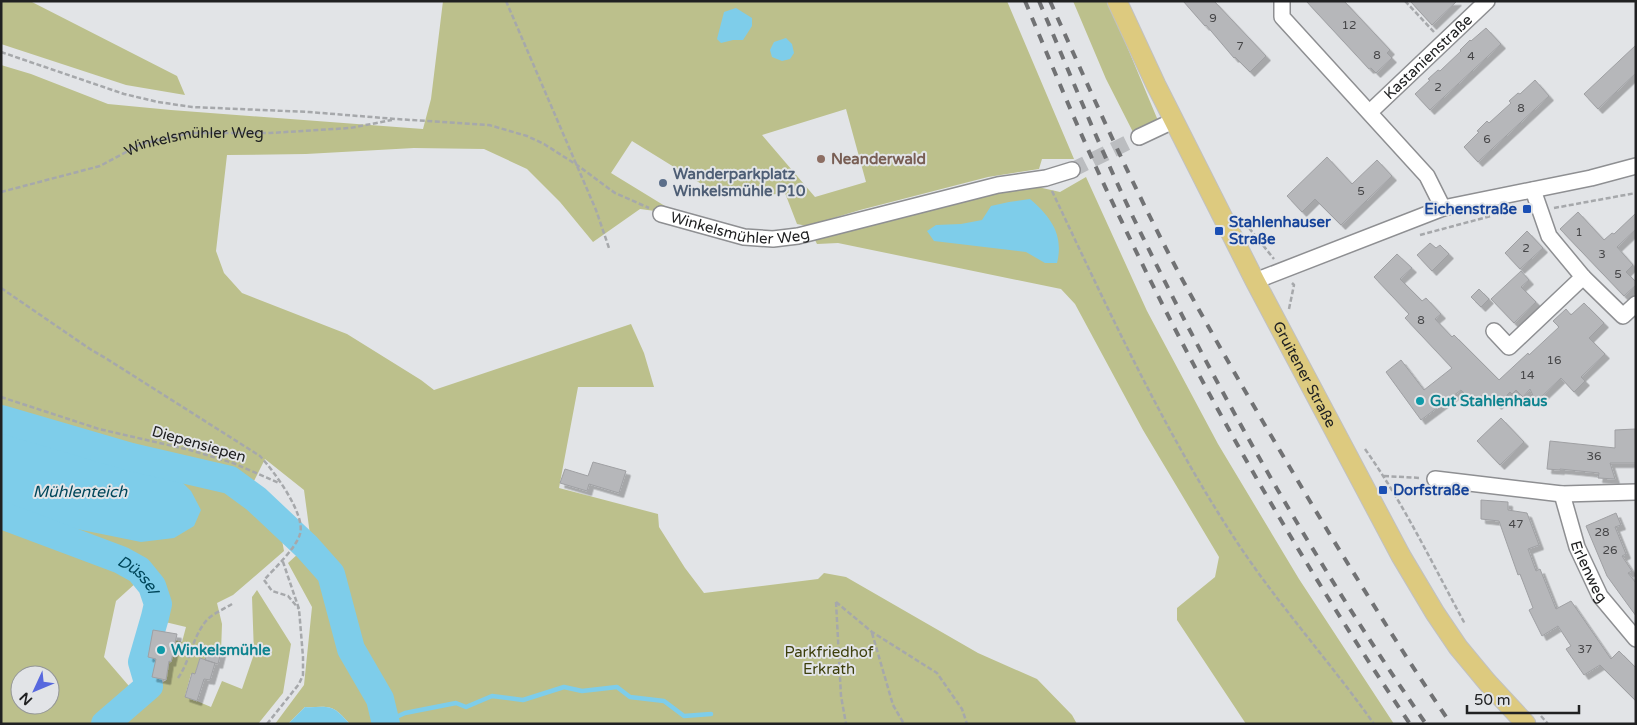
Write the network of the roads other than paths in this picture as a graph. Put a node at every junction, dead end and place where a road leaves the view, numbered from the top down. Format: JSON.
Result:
{"nodes":[{"id":1,"x":1117,"y":1,"type":"edge"},
{"id":2,"x":1282,"y":1,"type":"edge"},
{"id":3,"x":1487,"y":1,"type":"edge"},
{"id":4,"x":1370,"y":112,"type":"junction"},
{"id":5,"x":1173,"y":121,"type":"junction"},
{"id":6,"x":1139,"y":137,"type":"tunnel mouth"},
{"id":7,"x":1636,"y":166,"type":"edge"},
{"id":8,"x":1072,"y":170,"type":"tunnel mouth"},
{"id":9,"x":1533,"y":190,"type":"junction"},
{"id":10,"x":1443,"y":208,"type":"junction"},
{"id":11,"x":661,"y":214,"type":"road end"},
{"id":12,"x":1583,"y":277,"type":"junction"},
{"id":13,"x":1255,"y":282,"type":"junction"},
{"id":14,"x":1636,"y":304,"type":"edge"},
{"id":15,"x":1494,"y":331,"type":"dead end"},
{"id":16,"x":1435,"y":479,"type":"road end"},
{"id":17,"x":1636,"y":492,"type":"edge"},
{"id":18,"x":1562,"y":494,"type":"junction"},
{"id":19,"x":1636,"y":639,"type":"edge"},
{"id":20,"x":1531,"y":717,"type":"edge"}],
"edges":[{"from":1,"to":5,"type":"main road","name":"Gruitener Straße"},
{"from":2,"to":4,"type":"street"},
{"from":3,"to":4,"type":"street","name":"Kastanienstraße"},
{"from":4,"to":10,"type":"street"},
{"from":5,"to":6,"type":"street"},
{"from":5,"to":13,"type":"main road","name":"Gruitener Straße"},
{"from":7,"to":9,"type":"street"},
{"from":8,"to":11,"type":"street","name":"Winkelsmühler Weg"},
{"from":9,"to":10,"type":"street"},
{"from":9,"to":12,"type":"street"},
{"from":10,"to":13,"type":"street"},
{"from":12,"to":14,"type":"street"},
{"from":12,"to":15,"type":"street"},
{"from":13,"to":20,"type":"main road","name":"Gruitener Straße"},
{"from":16,"to":18,"type":"street"},
{"from":17,"to":18,"type":"street"},
{"from":18,"to":19,"type":"street","name":"Erlenweg"}]}
